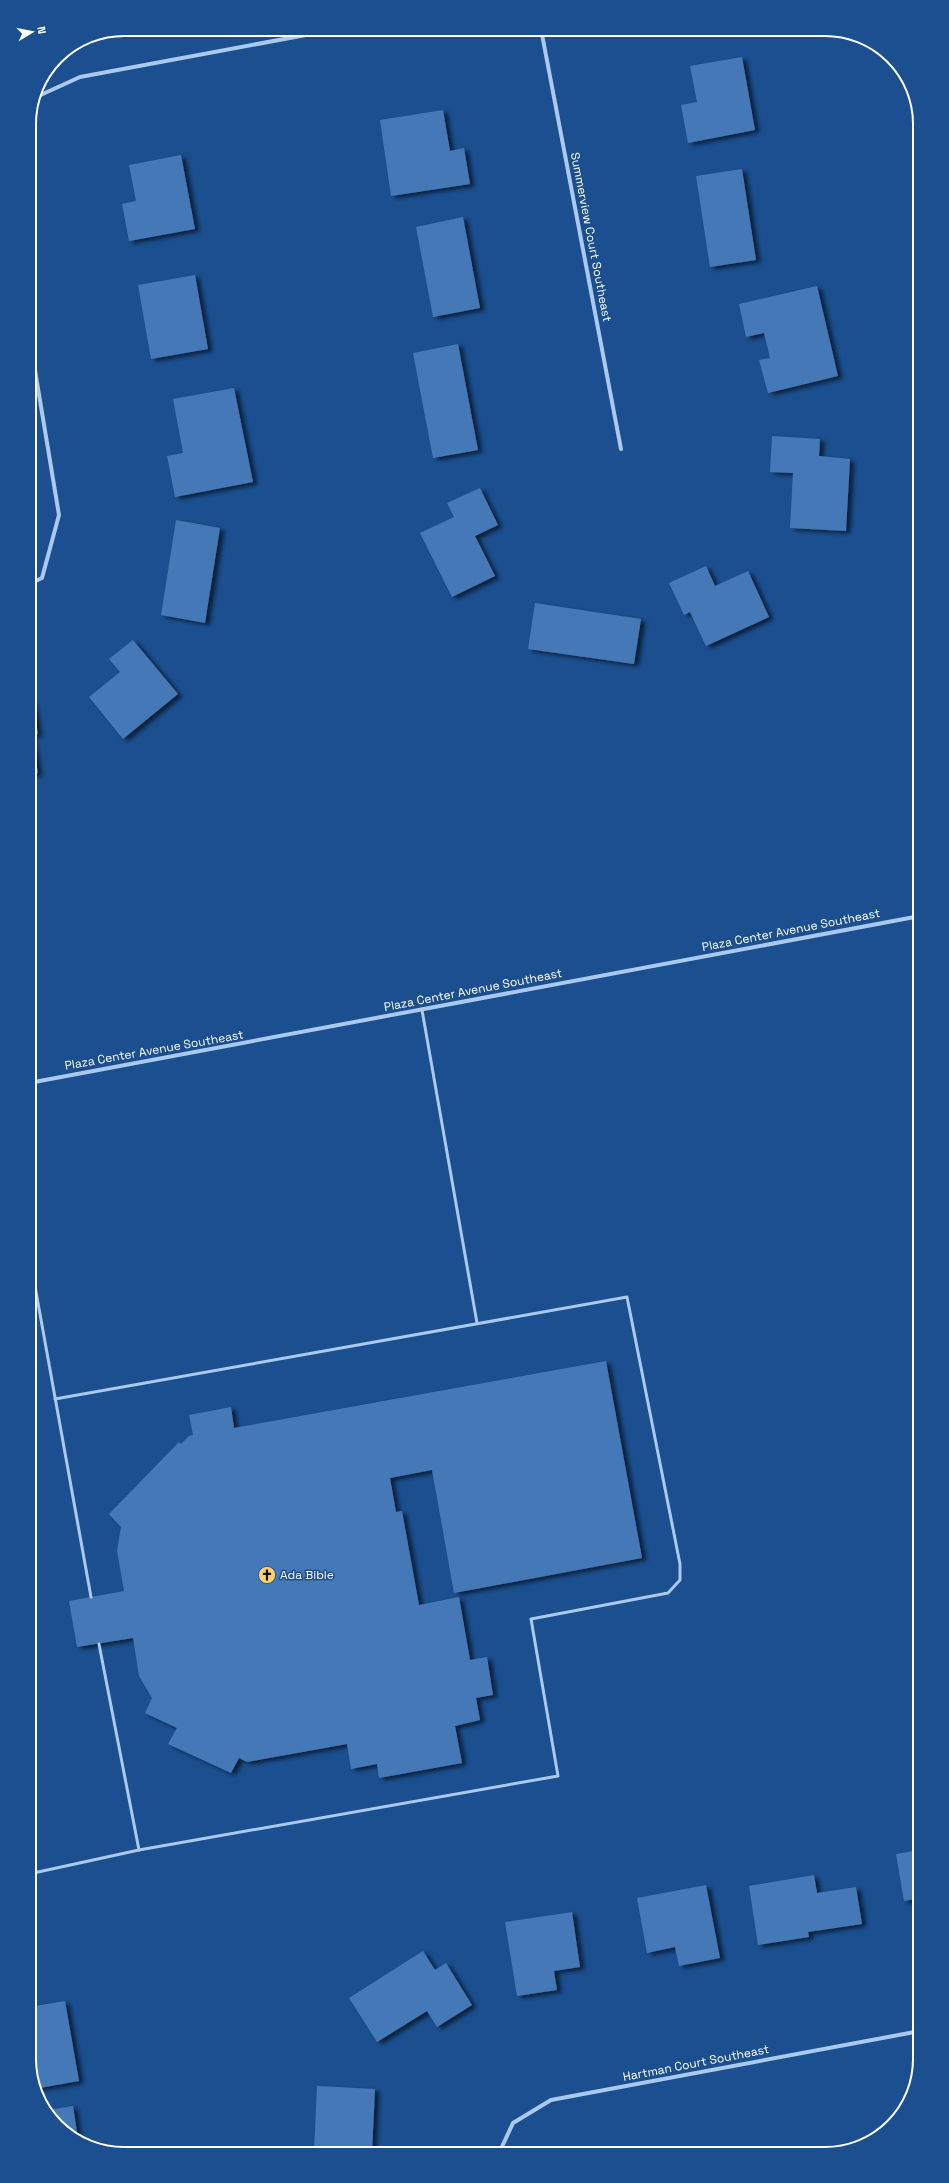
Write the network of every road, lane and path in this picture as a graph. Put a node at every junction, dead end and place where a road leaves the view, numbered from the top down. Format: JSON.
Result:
{"nodes":[{"id":1,"x":300,"y":36,"type":"edge"},
{"id":2,"x":542,"y":36,"type":"edge"},
{"id":3,"x":41,"y":95,"type":"edge"},
{"id":4,"x":36,"y":376,"type":"edge"},
{"id":5,"x":621,"y":449,"type":"dead end"},
{"id":6,"x":36,"y":581,"type":"edge"},
{"id":7,"x":913,"y":917,"type":"edge"},
{"id":8,"x":422,"y":1010,"type":"junction"},
{"id":9,"x":36,"y":1082,"type":"edge"},
{"id":10,"x":36,"y":1292,"type":"edge"},
{"id":11,"x":477,"y":1323,"type":"junction"},
{"id":12,"x":55,"y":1399,"type":"junction"},
{"id":13,"x":91,"y":1597,"type":"dead end"},
{"id":14,"x":99,"y":1644,"type":"dead end"},
{"id":15,"x":139,"y":1850,"type":"junction"},
{"id":16,"x":36,"y":1872,"type":"edge"},
{"id":17,"x":913,"y":2032,"type":"edge"},
{"id":18,"x":502,"y":2147,"type":"edge"}],
"edges":[{"from":1,"to":3,"type":"street"},
{"from":2,"to":5,"type":"street","name":"Summerview Court Southeast"},
{"from":4,"to":6,"type":"street"},
{"from":7,"to":8,"type":"street","name":"Plaza Center Avenue Southeast"},
{"from":8,"to":9,"type":"street","name":"Plaza Center Avenue Southeast"},
{"from":8,"to":11,"type":"lane"},
{"from":10,"to":12,"type":"lane"},
{"from":11,"to":12,"type":"lane"},
{"from":11,"to":15,"type":"lane"},
{"from":12,"to":13,"type":"lane"},
{"from":14,"to":15,"type":"lane"},
{"from":15,"to":16,"type":"lane"},
{"from":17,"to":18,"type":"street","name":"Hartman Court Southeast"}]}
